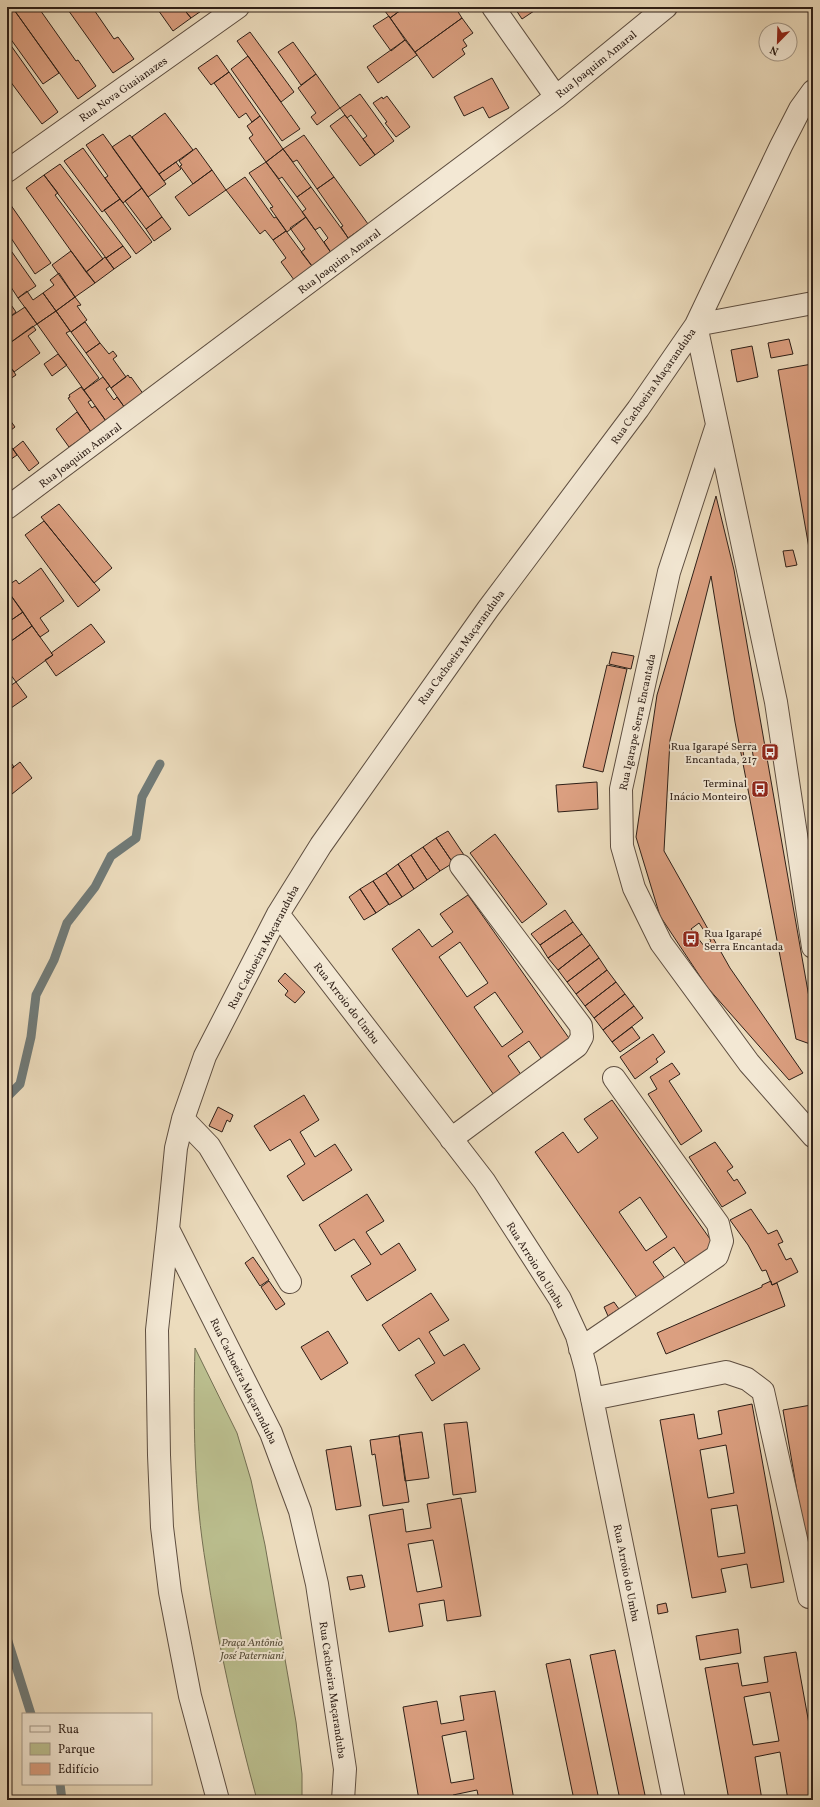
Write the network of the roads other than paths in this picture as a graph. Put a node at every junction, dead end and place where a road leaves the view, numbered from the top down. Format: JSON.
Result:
{"nodes":[{"id":1,"x":238,"y":7,"type":"edge"},
{"id":2,"x":493,"y":7,"type":"edge"},
{"id":3,"x":666,"y":7,"type":"edge"},
{"id":4,"x":813,"y":91,"type":"edge"},
{"id":5,"x":556,"y":97,"type":"junction"},
{"id":6,"x":7,"y":171,"type":"edge"},
{"id":7,"x":813,"y":303,"type":"edge"},
{"id":8,"x":696,"y":325,"type":"junction"},
{"id":9,"x":717,"y":424,"type":"junction"},
{"id":10,"x":7,"y":508,"type":"edge"},
{"id":11,"x":462,"y":866,"type":"dead end"},
{"id":12,"x":278,"y":914,"type":"junction"},
{"id":13,"x":813,"y":947,"type":"edge"},
{"id":14,"x":614,"y":1078,"type":"dead end"},
{"id":15,"x":183,"y":1119,"type":"junction"},
{"id":16,"x":813,"y":1136,"type":"edge"},
{"id":17,"x":452,"y":1139,"type":"junction"},
{"id":18,"x":168,"y":1228,"type":"junction"},
{"id":19,"x":290,"y":1282,"type":"dead end"},
{"id":20,"x":580,"y":1349,"type":"junction"},
{"id":21,"x":592,"y":1399,"type":"junction"},
{"id":22,"x":809,"y":1597,"type":"dead end"},
{"id":23,"x":218,"y":1800,"type":"edge"},
{"id":24,"x":343,"y":1800,"type":"edge"},
{"id":25,"x":674,"y":1800,"type":"edge"}],
"edges":[{"from":1,"to":6,"type":"street","name":"Rua Nova Guaianazes"},
{"from":2,"to":5,"type":"street"},
{"from":3,"to":5,"type":"street","name":"Rua Joaquim Amaral"},
{"from":4,"to":8,"type":"street","name":"Rua Cachoeira Maçaranduba"},
{"from":5,"to":10,"type":"street","name":"Rua Joaquim Amaral"},
{"from":7,"to":8,"type":"street"},
{"from":8,"to":9,"type":"street","name":"Rua Igarape Serra Encantada"},
{"from":8,"to":12,"type":"street","name":"Rua Cachoeira Maçaranduba"},
{"from":9,"to":13,"type":"street","name":"Rua Igarape Serra Encantada"},
{"from":9,"to":16,"type":"street","name":"Rua Igarape Serra Encantada"},
{"from":11,"to":17,"type":"street"},
{"from":12,"to":15,"type":"street","name":"Rua Cachoeira Maçaranduba"},
{"from":12,"to":17,"type":"street","name":"Rua Arroio do Umbu"},
{"from":14,"to":20,"type":"street"},
{"from":15,"to":18,"type":"street","name":"Rua Cachoeira Maçaranduba"},
{"from":15,"to":19,"type":"street"},
{"from":17,"to":20,"type":"street","name":"Rua Arroio do Umbu"},
{"from":18,"to":23,"type":"street","name":"Rua Cachoeira Maçaranduba"},
{"from":18,"to":24,"type":"street","name":"Rua Cachoeira Maçaranduba"},
{"from":20,"to":21,"type":"street","name":"Rua Arroio do Umbu"},
{"from":21,"to":22,"type":"street"},
{"from":21,"to":25,"type":"street","name":"Rua Arroio do Umbu"}]}
